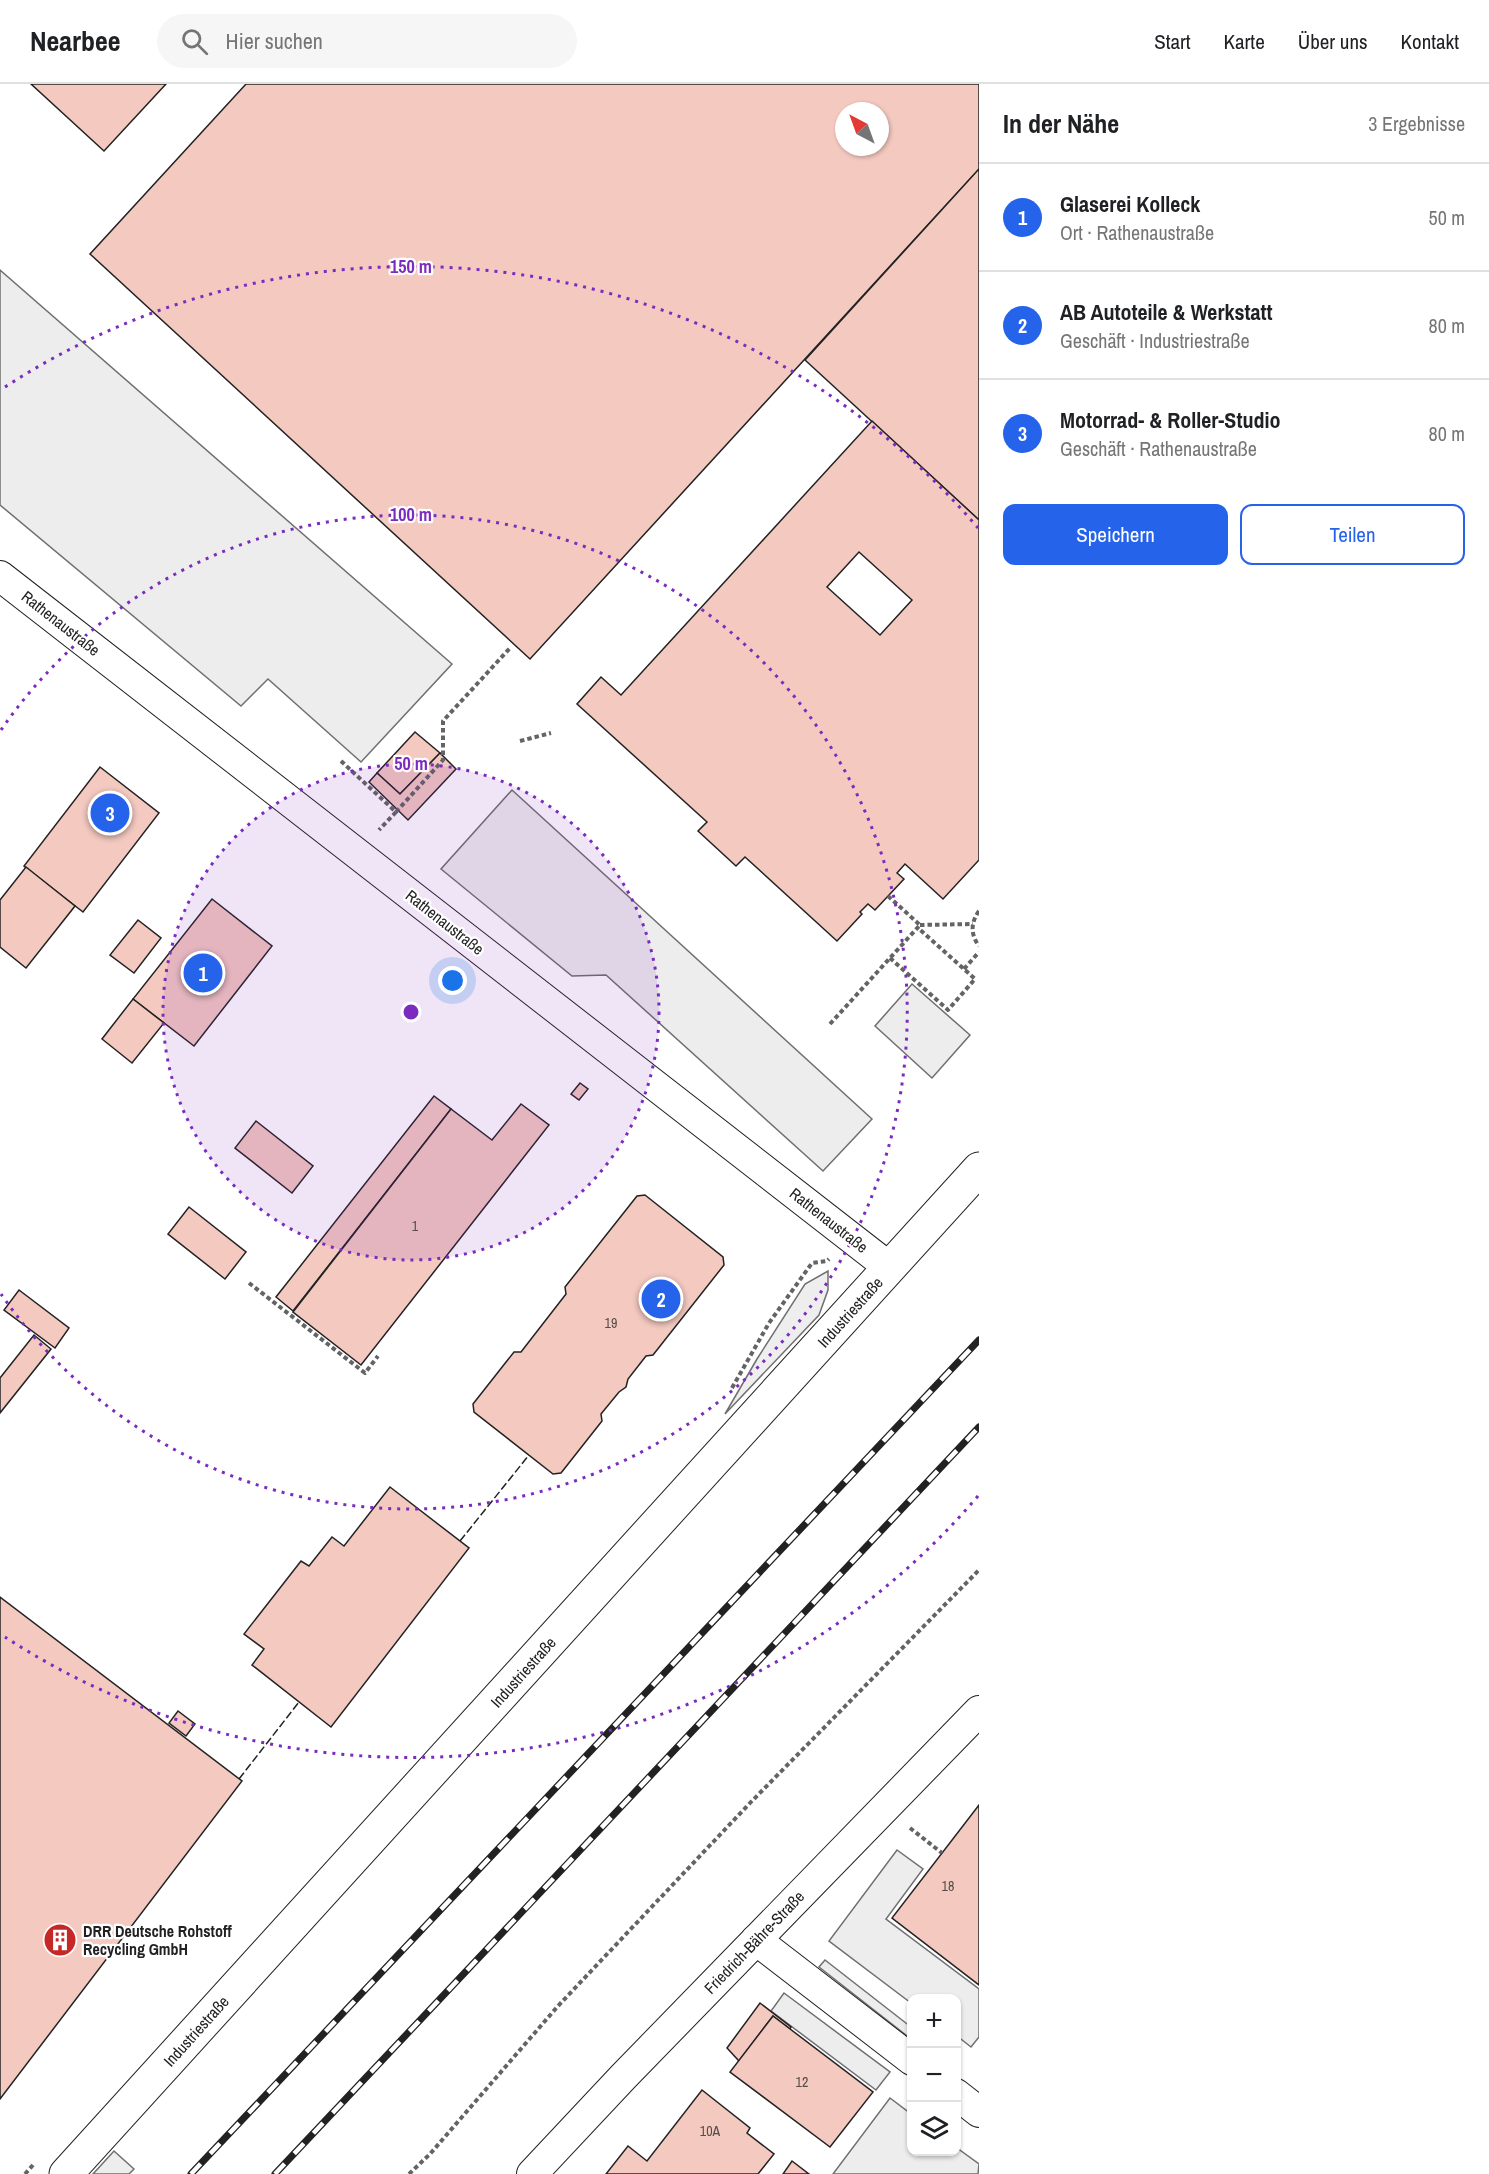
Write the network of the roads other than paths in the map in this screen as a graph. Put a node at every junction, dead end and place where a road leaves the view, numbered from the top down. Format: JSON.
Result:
{"nodes":[{"id":1,"x":4,"y":585,"type":"edge"},
{"id":2,"x":979,"y":1169,"type":"edge"},
{"id":3,"x":890,"y":1268,"type":"junction"},
{"id":4,"x":979,"y":1711,"type":"edge"},
{"id":5,"x":756,"y":1940,"type":"junction"},
{"id":6,"x":907,"y":2056,"type":"edge"},
{"id":7,"x":961,"y":2097,"type":"edge"},
{"id":8,"x":979,"y":2112,"type":"edge"},
{"id":9,"x":66,"y":2174,"type":"edge"},
{"id":10,"x":532,"y":2174,"type":"edge"}],
"edges":[{"from":1,"to":3,"type":"street","name":"Rathenaustraße"},
{"from":2,"to":3,"type":"street","name":"Industriestraße"},
{"from":3,"to":9,"type":"street","name":"Industriestraße"},
{"from":4,"to":5,"type":"street","name":"Friedrich-Bähre-Straße"},
{"from":5,"to":6,"type":"street"},
{"from":5,"to":10,"type":"street","name":"Friedrich-Bähre-Straße"},
{"from":7,"to":8,"type":"street"}]}
